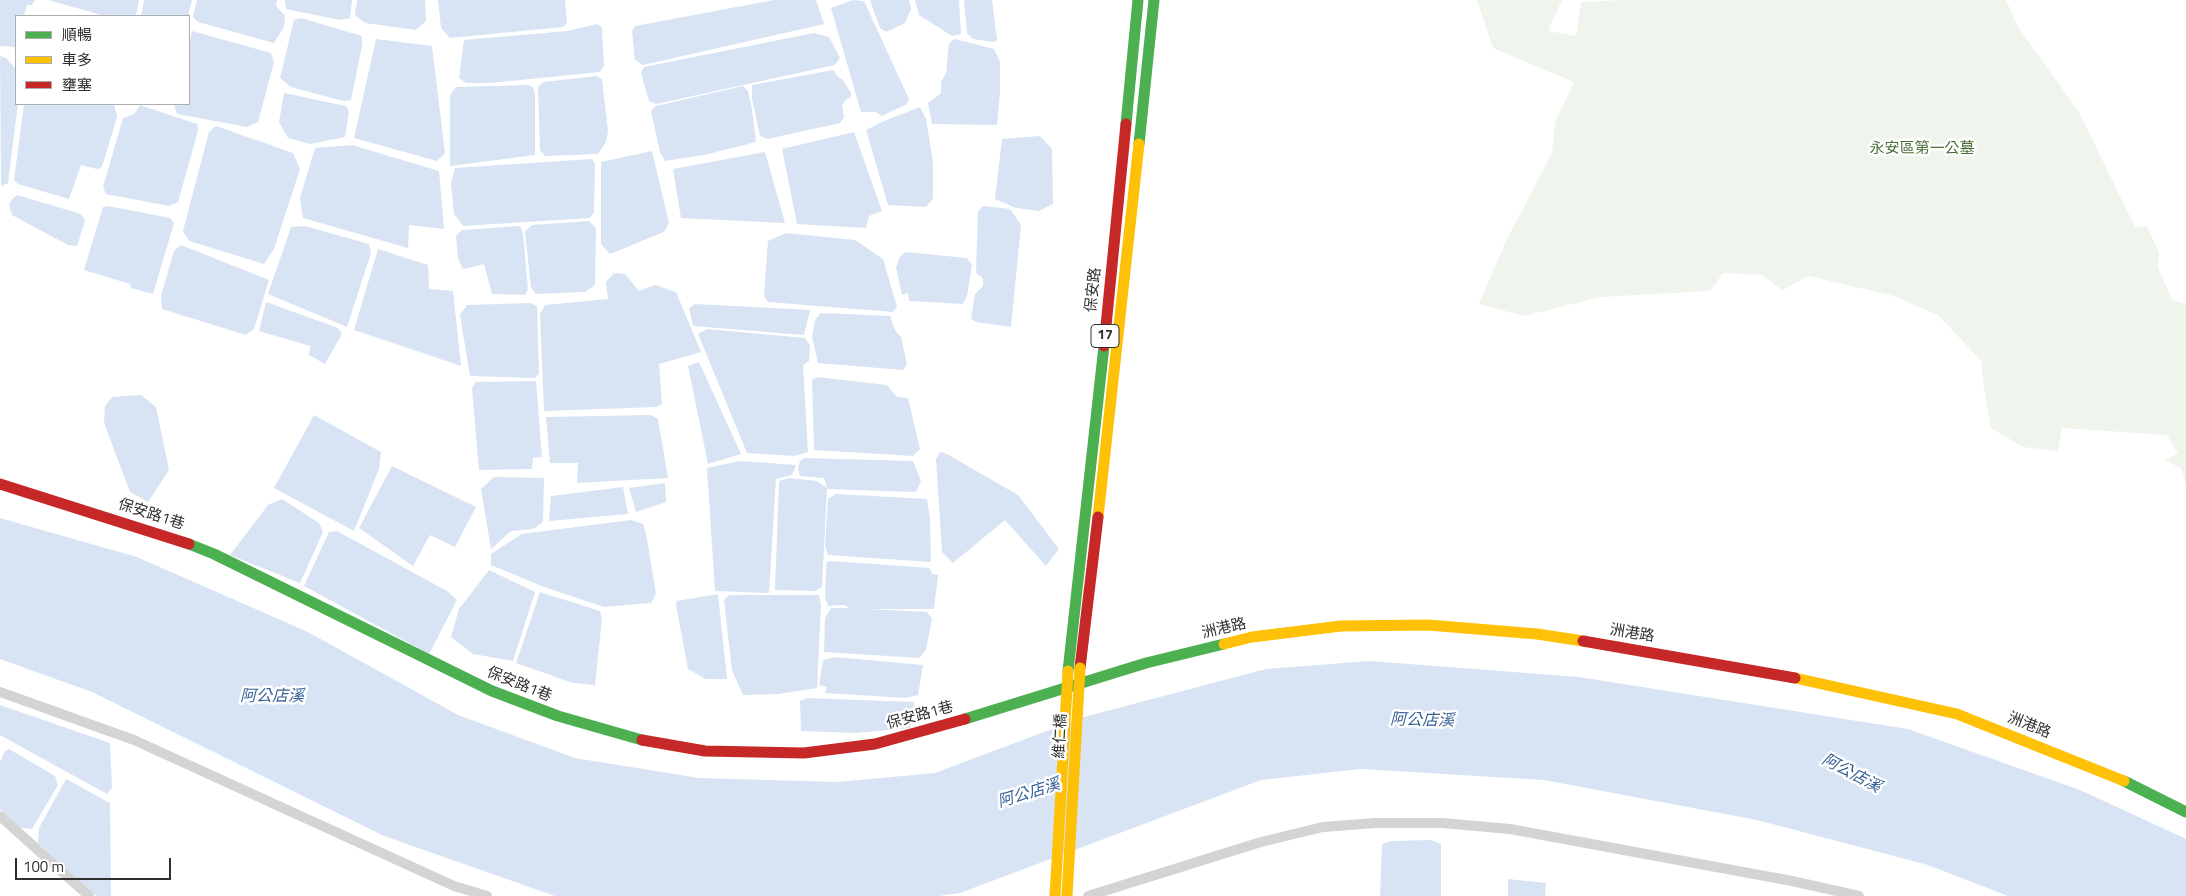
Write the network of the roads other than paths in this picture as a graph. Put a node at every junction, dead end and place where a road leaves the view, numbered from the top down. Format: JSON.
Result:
{"nodes":[{"id":1,"x":1138,"y":0,"type":"edge"},
{"id":2,"x":1154,"y":0,"type":"edge"},
{"id":3,"x":0,"y":484,"type":"edge"},
{"id":4,"x":1074,"y":670,"type":"junction"},
{"id":5,"x":1056,"y":691,"type":"joint"},
{"id":6,"x":0,"y":692,"type":"edge"},
{"id":7,"x":2186,"y":812,"type":"edge"},
{"id":8,"x":0,"y":816,"type":"edge"},
{"id":9,"x":89,"y":896,"type":"edge"},
{"id":10,"x":486,"y":896,"type":"edge"},
{"id":11,"x":1055,"y":896,"type":"edge"},
{"id":12,"x":1067,"y":896,"type":"edge"},
{"id":13,"x":1088,"y":896,"type":"edge"},
{"id":14,"x":1859,"y":896,"type":"edge"}],
"edges":[{"from":1,"to":4,"type":"street","name":"保安路","number":"17"},
{"from":2,"to":4,"type":"street","name":"保安路","number":"17"},
{"from":3,"to":5,"type":"street","name":"保安路1巷"},
{"from":4,"to":11,"type":"street","name":"維仁橋","number":"17","bridge":true},
{"from":4,"to":12,"type":"street","name":"維仁橋","number":"17","bridge":true},
{"from":5,"to":7,"type":"street","name":"洲港路"},
{"from":6,"to":10,"type":"street"},
{"from":8,"to":9,"type":"street"},
{"from":13,"to":14,"type":"street"}]}
